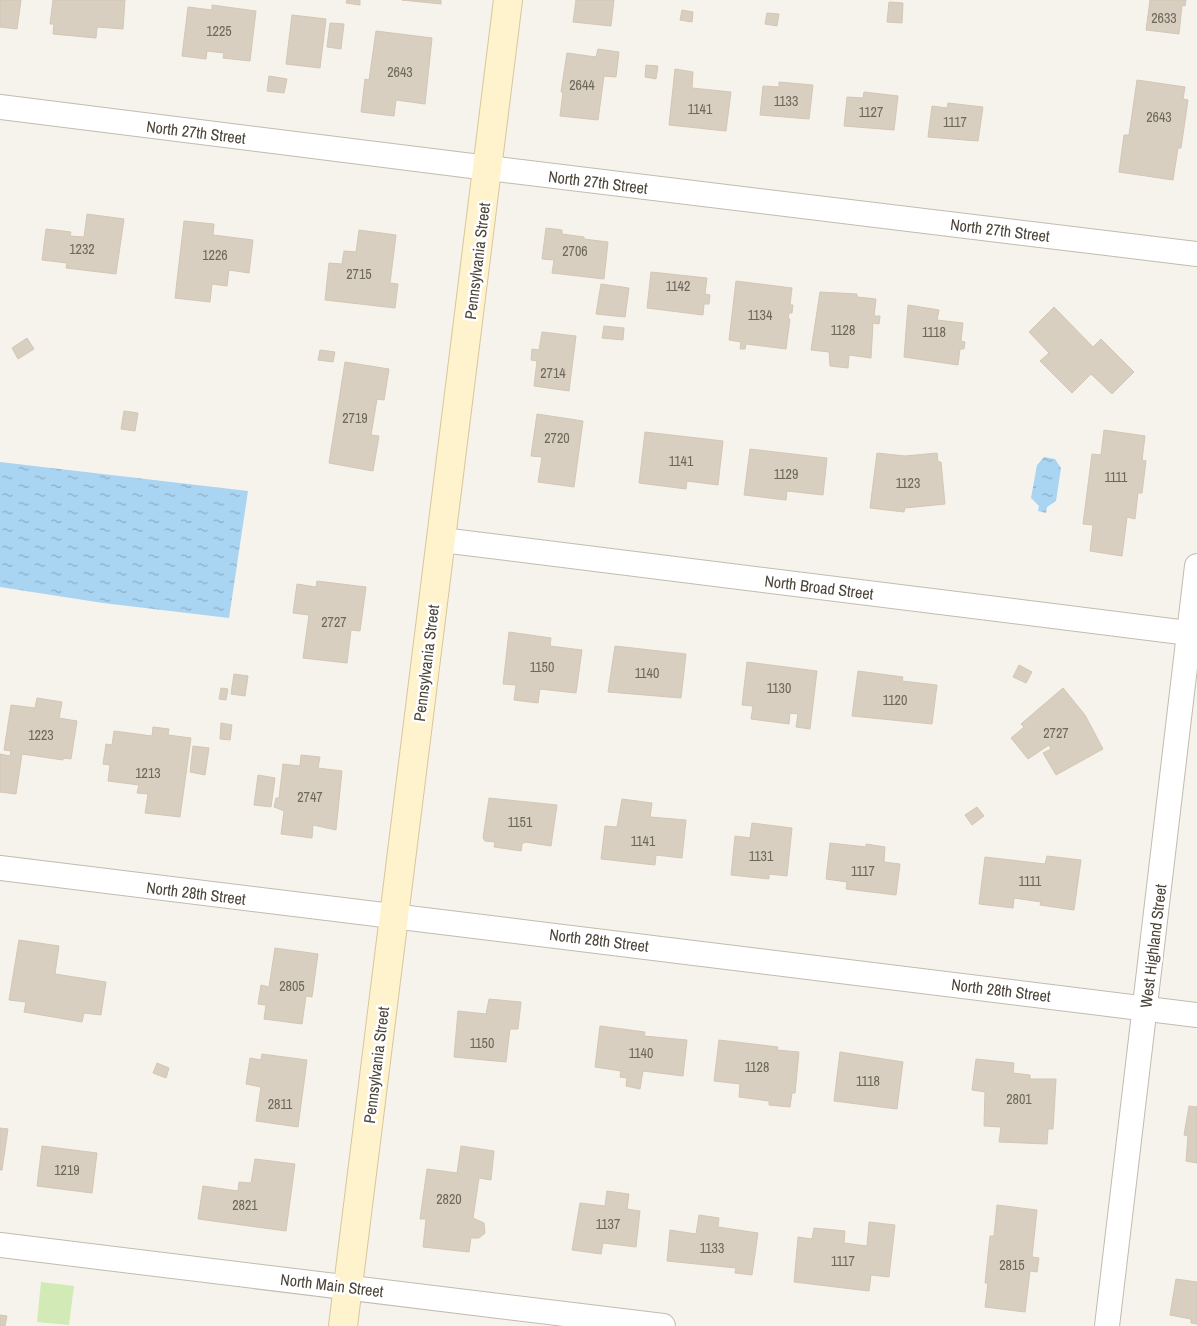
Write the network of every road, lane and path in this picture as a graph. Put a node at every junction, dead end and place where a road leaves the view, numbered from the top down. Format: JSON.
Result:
{"nodes":[{"id":1,"x":508,"y":0,"type":"edge"},
{"id":2,"x":0,"y":107,"type":"edge"},
{"id":3,"x":488,"y":168,"type":"junction"},
{"id":4,"x":1197,"y":254,"type":"edge"},
{"id":5,"x":442,"y":540,"type":"junction"},
{"id":6,"x":1197,"y":566,"type":"edge"},
{"id":7,"x":1193,"y":634,"type":"edge"},
{"id":8,"x":0,"y":868,"type":"edge"},
{"id":9,"x":394,"y":918,"type":"junction"},
{"id":10,"x":1146,"y":1009,"type":"junction"},
{"id":11,"x":1197,"y":1015,"type":"edge"},
{"id":12,"x":0,"y":1245,"type":"edge"},
{"id":13,"x":348,"y":1287,"type":"junction"},
{"id":14,"x":344,"y":1326,"type":"edge"},
{"id":15,"x":663,"y":1326,"type":"edge"},
{"id":16,"x":1107,"y":1326,"type":"edge"}],
"edges":[{"from":1,"to":3,"type":"street","name":"Pennsylvania Street"},
{"from":2,"to":3,"type":"street","name":"North 27th Street"},
{"from":3,"to":4,"type":"street","name":"North 27th Street"},
{"from":3,"to":5,"type":"street","name":"Pennsylvania Street"},
{"from":5,"to":7,"type":"street","name":"North Broad Street"},
{"from":5,"to":9,"type":"street","name":"Pennsylvania Street"},
{"from":6,"to":7,"type":"street","name":"West Highland Street"},
{"from":7,"to":10,"type":"street","name":"West Highland Street"},
{"from":8,"to":9,"type":"street","name":"North 28th Street"},
{"from":9,"to":10,"type":"street","name":"North 28th Street"},
{"from":9,"to":13,"type":"street","name":"Pennsylvania Street"},
{"from":10,"to":11,"type":"street","name":"North 28th Street"},
{"from":10,"to":16,"type":"street","name":"West Highland Street"},
{"from":12,"to":13,"type":"street","name":"North Main Street"},
{"from":13,"to":14,"type":"street","name":"Pennsylvania Street"},
{"from":13,"to":15,"type":"street","name":"North Main Street"}]}
